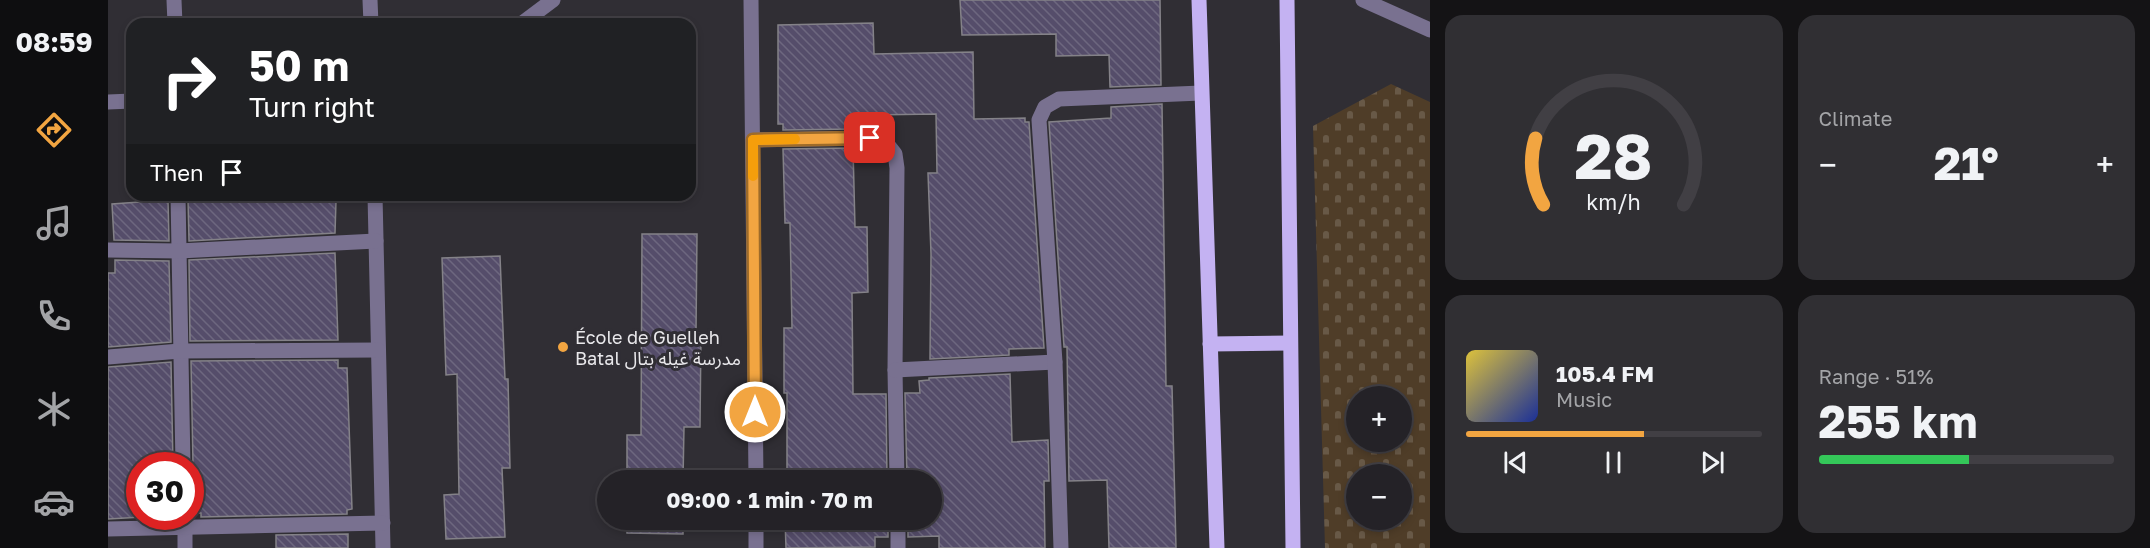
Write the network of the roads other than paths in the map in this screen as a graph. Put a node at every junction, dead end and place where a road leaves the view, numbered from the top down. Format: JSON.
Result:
{"nodes":[{"id":1,"x":174,"y":0,"type":"edge"},
{"id":2,"x":370,"y":0,"type":"edge"},
{"id":3,"x":553,"y":0,"type":"edge"},
{"id":4,"x":751,"y":0,"type":"edge"},
{"id":5,"x":1199,"y":0,"type":"edge"},
{"id":6,"x":1287,"y":0,"type":"edge"},
{"id":7,"x":1363,"y":0,"type":"edge"},
{"id":8,"x":175,"y":18,"type":"edge"},
{"id":9,"x":371,"y":18,"type":"edge"},
{"id":10,"x":529,"y":18,"type":"edge"},
{"id":11,"x":1430,"y":30,"type":"edge"},
{"id":12,"x":1201,"y":93,"type":"junction"},
{"id":13,"x":126,"y":100,"type":"edge"},
{"id":14,"x":108,"y":102,"type":"edge"},
{"id":15,"x":753,"y":140,"type":"junction"},
{"id":16,"x":178,"y":201,"type":"edge"},
{"id":17,"x":375,"y":201,"type":"edge"},
{"id":18,"x":376,"y":241,"type":"junction"},
{"id":19,"x":108,"y":250,"type":"edge"},
{"id":20,"x":179,"y":251,"type":"junction"},
{"id":21,"x":1290,"y":343,"type":"junction"},
{"id":22,"x":1210,"y":344,"type":"junction"},
{"id":23,"x":378,"y":350,"type":"junction"},
{"id":24,"x":180,"y":351,"type":"junction"},
{"id":25,"x":108,"y":357,"type":"edge"},
{"id":26,"x":1055,"y":362,"type":"junction"},
{"id":27,"x":895,"y":370,"type":"junction"},
{"id":28,"x":183,"y":452,"type":"edge"},
{"id":29,"x":756,"y":470,"type":"edge"},
{"id":30,"x":897,"y":470,"type":"edge"},
{"id":31,"x":204,"y":521,"type":"edge"},
{"id":32,"x":383,"y":523,"type":"junction"},
{"id":33,"x":126,"y":527,"type":"edge"},
{"id":34,"x":108,"y":529,"type":"edge"},
{"id":35,"x":185,"y":530,"type":"edge"},
{"id":36,"x":756,"y":530,"type":"edge"},
{"id":37,"x":898,"y":530,"type":"edge"},
{"id":38,"x":185,"y":548,"type":"edge"},
{"id":39,"x":383,"y":548,"type":"edge"},
{"id":40,"x":756,"y":548,"type":"edge"},
{"id":41,"x":898,"y":548,"type":"edge"},
{"id":42,"x":1061,"y":548,"type":"edge"},
{"id":43,"x":1217,"y":548,"type":"edge"},
{"id":44,"x":1293,"y":548,"type":"edge"}],
"edges":[{"from":1,"to":8,"type":"street"},
{"from":2,"to":9,"type":"street"},
{"from":3,"to":10,"type":"street"},
{"from":4,"to":15,"type":"street"},
{"from":5,"to":12,"type":"main road"},
{"from":6,"to":21,"type":"main road"},
{"from":7,"to":11,"type":"street"},
{"from":12,"to":22,"type":"main road"},
{"from":12,"to":26,"type":"street"},
{"from":13,"to":14,"type":"street"},
{"from":15,"to":27,"type":"street"},
{"from":15,"to":29,"type":"street"},
{"from":16,"to":20,"type":"street"},
{"from":17,"to":18,"type":"street"},
{"from":18,"to":20,"type":"street"},
{"from":18,"to":23,"type":"street"},
{"from":19,"to":20,"type":"street"},
{"from":20,"to":24,"type":"street"},
{"from":21,"to":22,"type":"main road"},
{"from":21,"to":44,"type":"main road"},
{"from":22,"to":43,"type":"main road"},
{"from":23,"to":24,"type":"street"},
{"from":23,"to":32,"type":"street"},
{"from":24,"to":25,"type":"street"},
{"from":24,"to":28,"type":"street"},
{"from":26,"to":27,"type":"street"},
{"from":26,"to":42,"type":"street"},
{"from":27,"to":30,"type":"street"},
{"from":31,"to":32,"type":"street"},
{"from":32,"to":39,"type":"street"},
{"from":33,"to":34,"type":"street"},
{"from":35,"to":38,"type":"street"},
{"from":36,"to":40,"type":"street"},
{"from":37,"to":41,"type":"street"}]}
